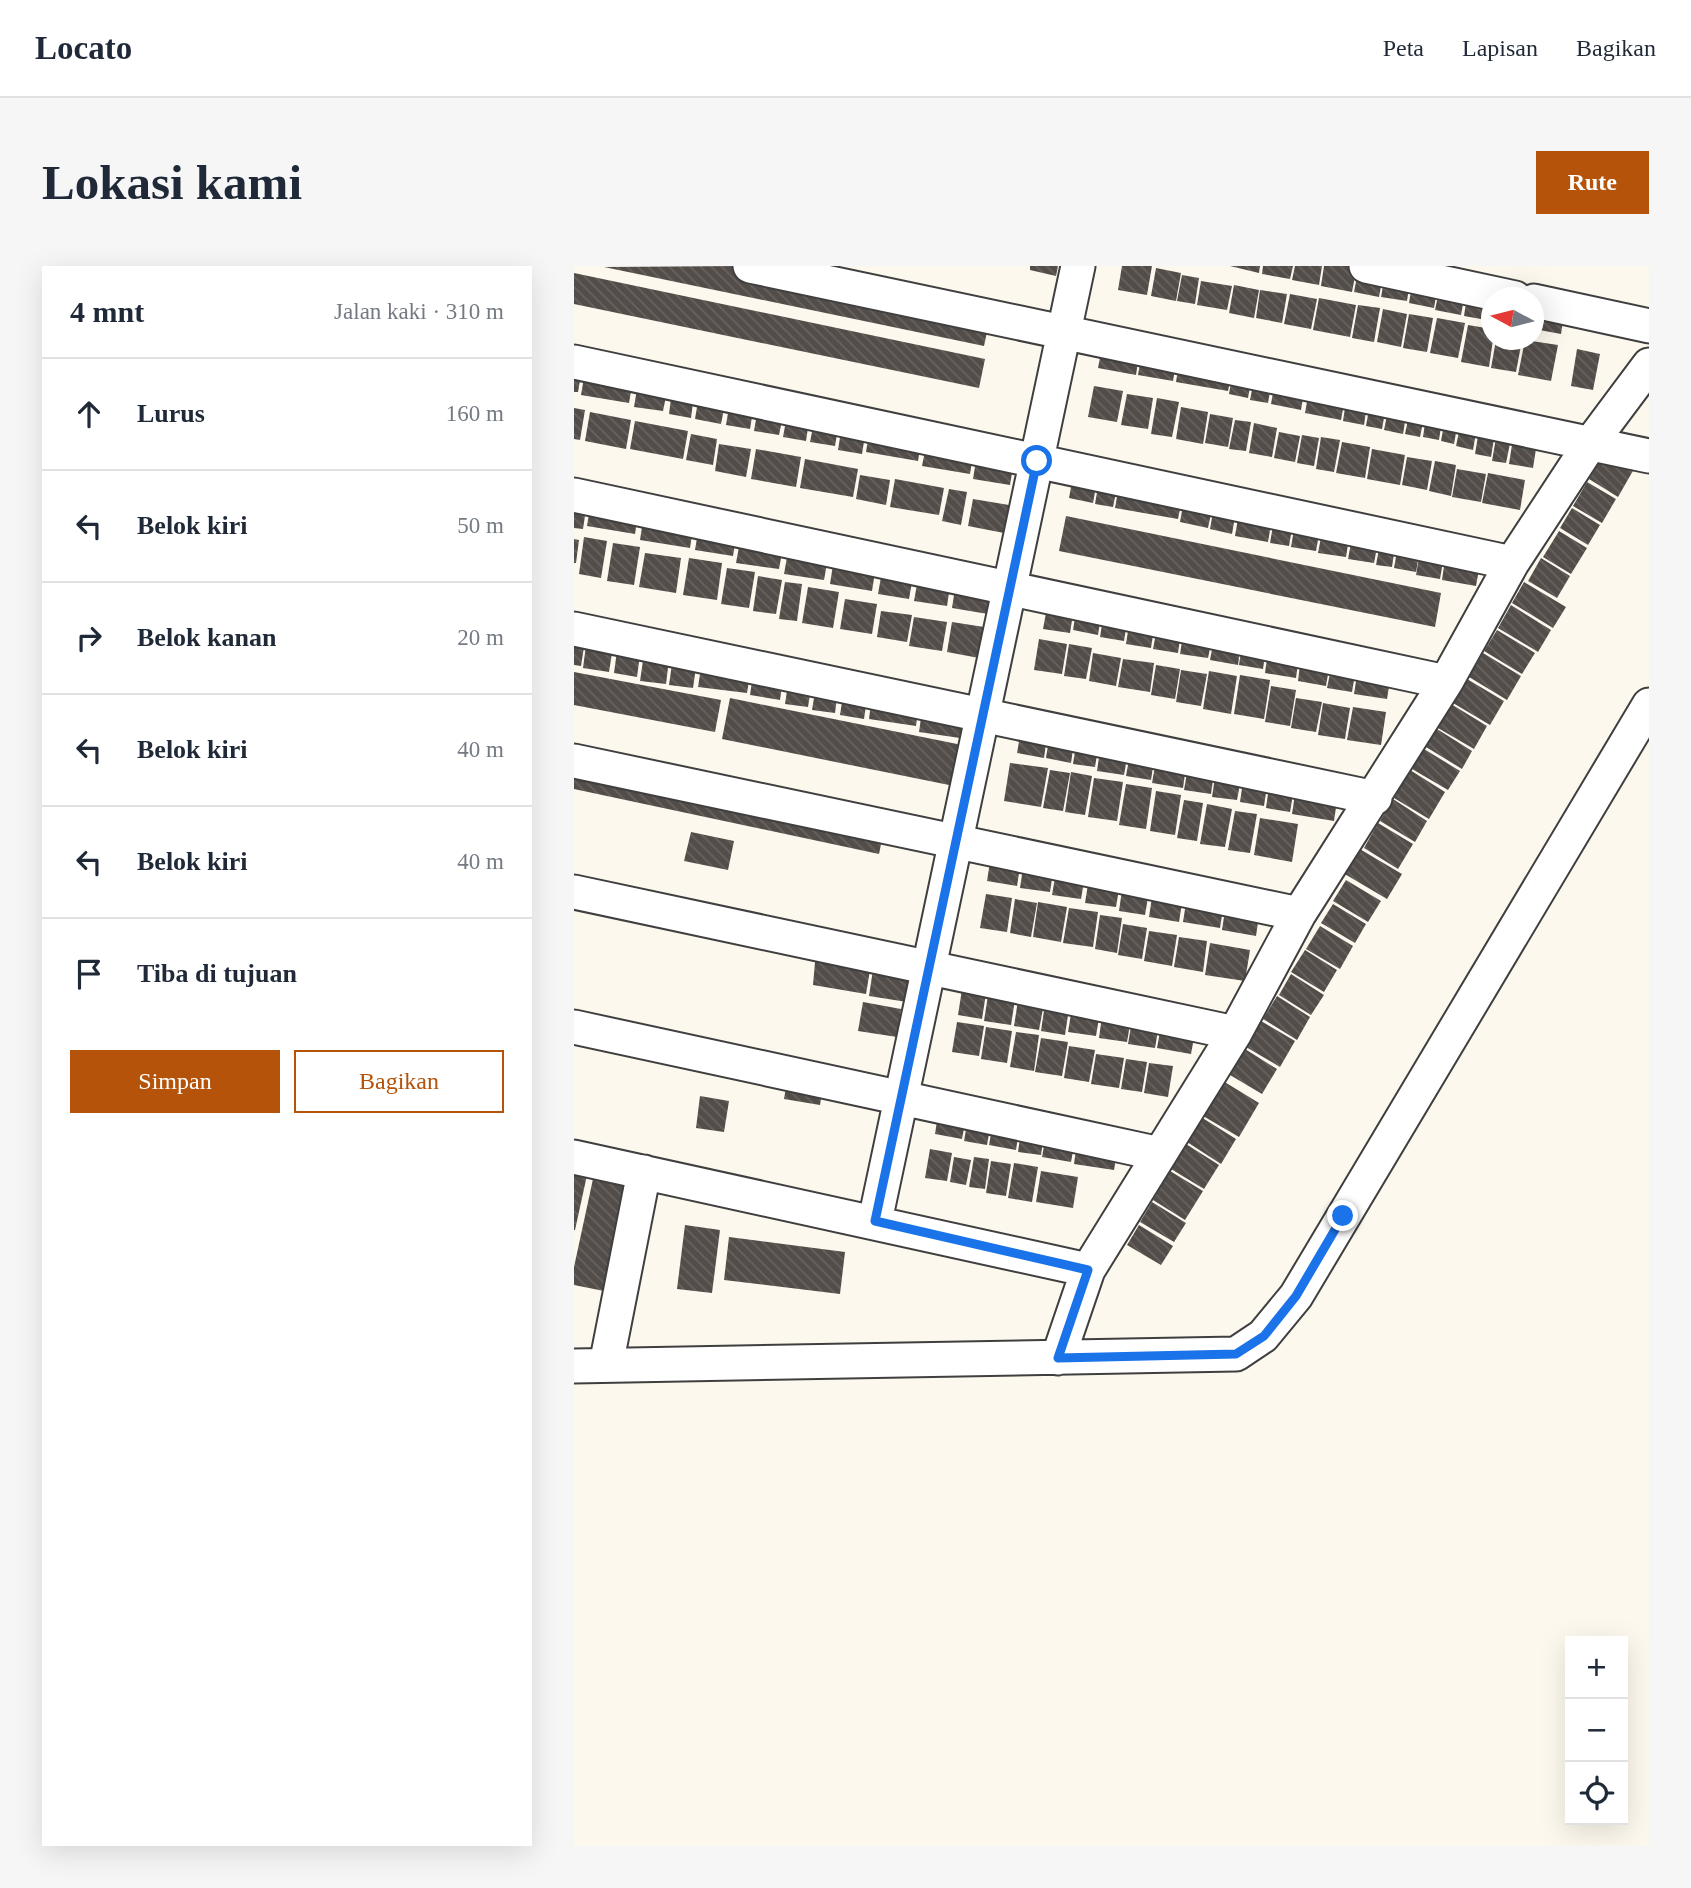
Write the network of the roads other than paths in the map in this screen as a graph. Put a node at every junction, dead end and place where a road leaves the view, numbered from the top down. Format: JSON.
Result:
{"nodes":[{"id":1,"x":750,"y":266,"type":"edge"},
{"id":2,"x":1078,"y":266,"type":"edge"},
{"id":3,"x":1366,"y":266,"type":"edge"},
{"id":4,"x":1481,"y":291,"type":"edge"},
{"id":5,"x":1544,"y":304,"type":"edge"},
{"id":6,"x":1649,"y":326,"type":"edge"},
{"id":7,"x":1064,"y":332,"type":"junction"},
{"id":8,"x":574,"y":362,"type":"edge"},
{"id":9,"x":1649,"y":365,"type":"edge"},
{"id":10,"x":1590,"y":444,"type":"junction"},
{"id":11,"x":1649,"y":456,"type":"edge"},
{"id":12,"x":1037,"y":461,"type":"junction"},
{"id":13,"x":574,"y":495,"type":"edge"},
{"id":14,"x":1512,"y":563,"type":"junction"},
{"id":15,"x":1010,"y":588,"type":"junction"},
{"id":16,"x":574,"y":629,"type":"edge"},
{"id":17,"x":1446,"y":682,"type":"junction"},
{"id":18,"x":1649,"y":705,"type":"edge"},
{"id":19,"x":982,"y":717,"type":"junction"},
{"id":20,"x":574,"y":761,"type":"edge"},
{"id":21,"x":1375,"y":798,"type":"junction"},
{"id":22,"x":956,"y":842,"type":"junction"},
{"id":23,"x":574,"y":892,"type":"edge"},
{"id":24,"x":1299,"y":914,"type":"junction"},
{"id":25,"x":929,"y":968,"type":"junction"},
{"id":26,"x":574,"y":1027,"type":"edge"},
{"id":27,"x":1235,"y":1033,"type":"junction"},
{"id":28,"x":901,"y":1098,"type":"junction"},
{"id":29,"x":1160,"y":1154,"type":"junction"},
{"id":30,"x":574,"y":1157,"type":"edge"},
{"id":31,"x":644,"y":1172,"type":"junction"},
{"id":32,"x":875,"y":1221,"type":"junction"},
{"id":33,"x":1088,"y":1270,"type":"junction"},
{"id":34,"x":1058,"y":1358,"type":"junction"},
{"id":35,"x":590,"y":1366,"type":"edge"}],
"edges":[{"from":1,"to":7,"type":"street"},
{"from":2,"to":7,"type":"street"},
{"from":3,"to":4,"type":"street"},
{"from":5,"to":6,"type":"street"},
{"from":7,"to":10,"type":"street"},
{"from":7,"to":12,"type":"street"},
{"from":8,"to":12,"type":"street"},
{"from":9,"to":10,"type":"street"},
{"from":10,"to":11,"type":"street"},
{"from":10,"to":14,"type":"street"},
{"from":12,"to":14,"type":"street"},
{"from":12,"to":15,"type":"street"},
{"from":13,"to":15,"type":"street"},
{"from":14,"to":17,"type":"street"},
{"from":15,"to":17,"type":"street"},
{"from":15,"to":19,"type":"street"},
{"from":16,"to":19,"type":"street"},
{"from":17,"to":21,"type":"street"},
{"from":18,"to":34,"type":"street"},
{"from":19,"to":21,"type":"street"},
{"from":19,"to":22,"type":"street"},
{"from":20,"to":22,"type":"street"},
{"from":21,"to":24,"type":"street"},
{"from":22,"to":24,"type":"street"},
{"from":22,"to":25,"type":"street"},
{"from":23,"to":25,"type":"street"},
{"from":24,"to":27,"type":"street"},
{"from":25,"to":27,"type":"street"},
{"from":25,"to":28,"type":"street"},
{"from":26,"to":28,"type":"street"},
{"from":27,"to":29,"type":"street"},
{"from":28,"to":29,"type":"street"},
{"from":28,"to":32,"type":"street"},
{"from":29,"to":33,"type":"street"},
{"from":30,"to":31,"type":"street"},
{"from":31,"to":32,"type":"street"},
{"from":31,"to":35,"type":"street"},
{"from":32,"to":33,"type":"street"},
{"from":33,"to":34,"type":"street"},
{"from":34,"to":35,"type":"street"}]}
